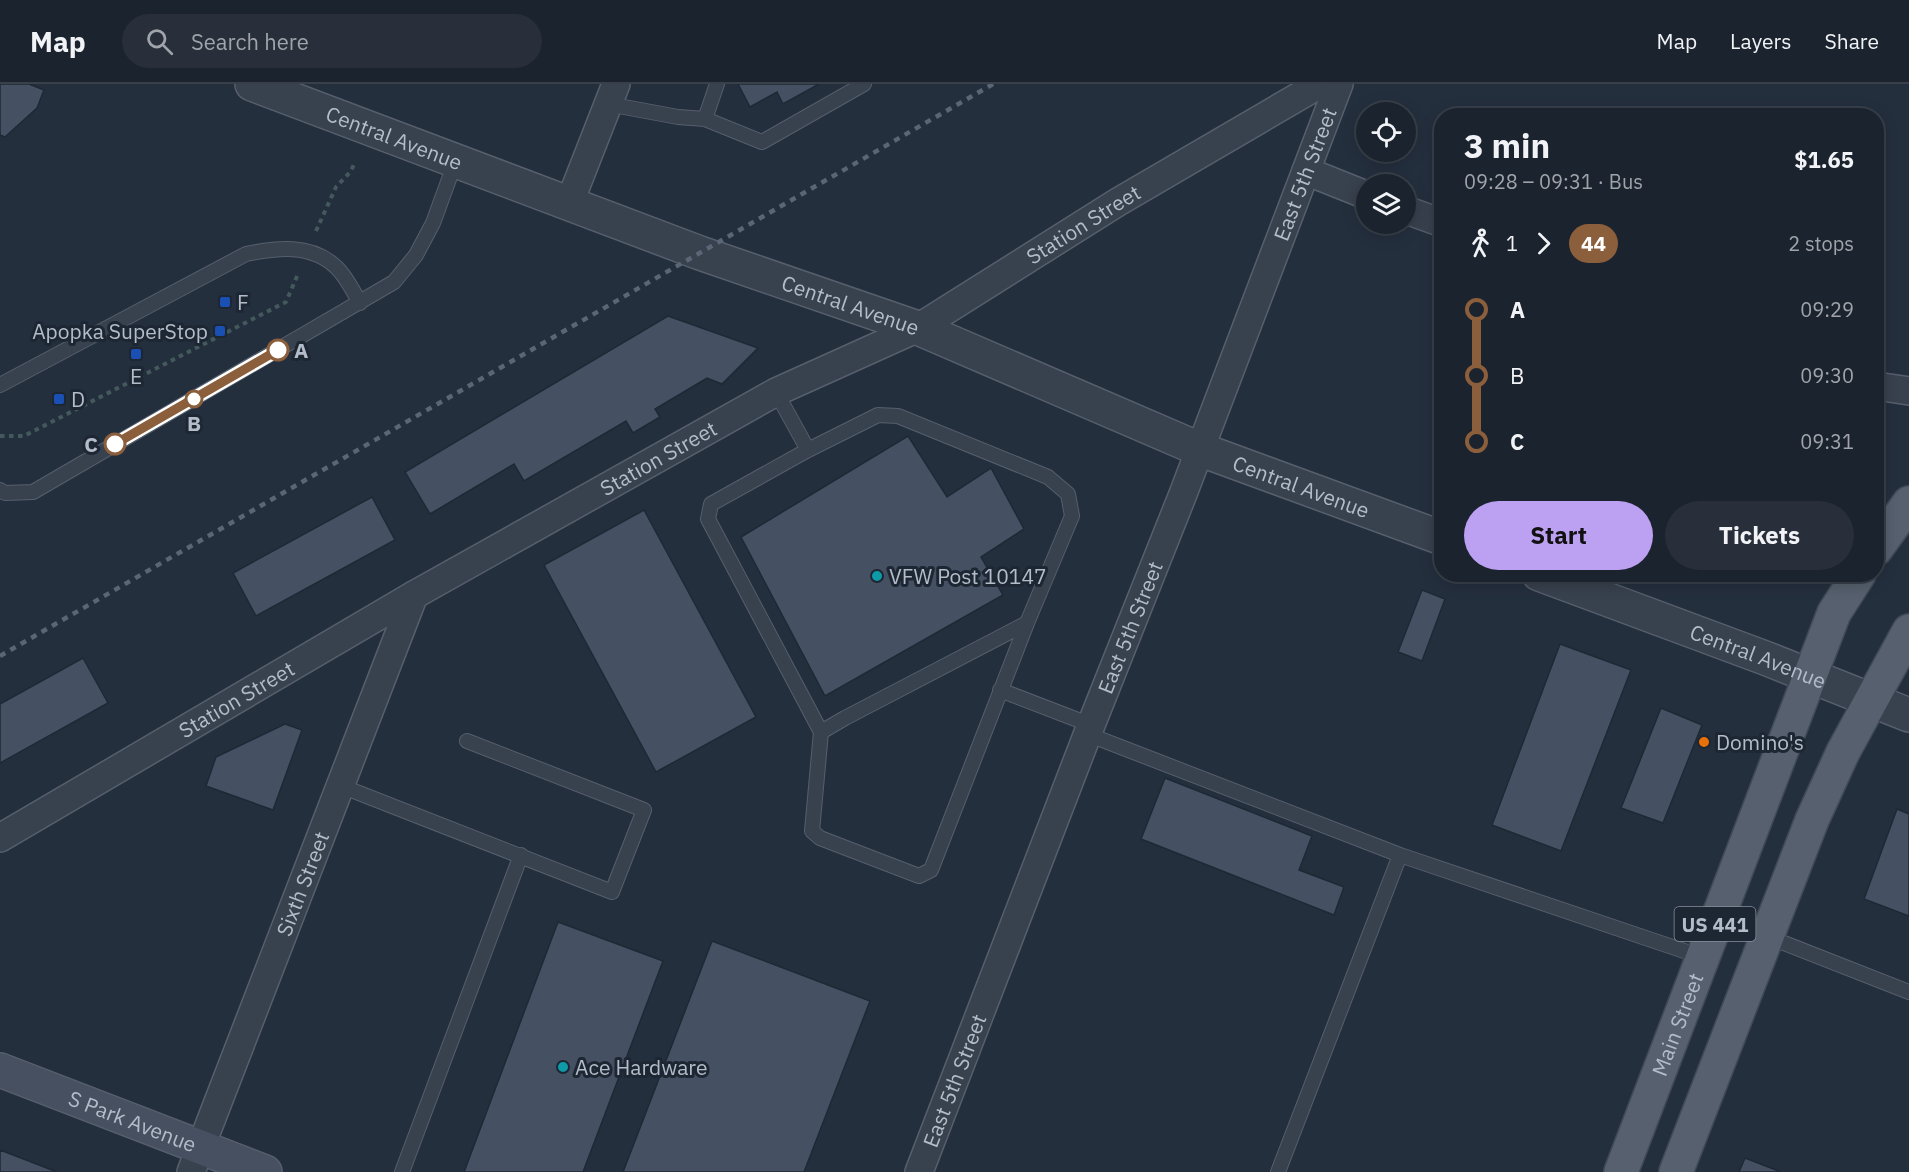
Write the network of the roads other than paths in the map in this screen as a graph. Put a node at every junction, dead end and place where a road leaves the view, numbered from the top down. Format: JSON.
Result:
{"nodes":[{"id":1,"x":252,"y":84,"type":"edge"},
{"id":2,"x":717,"y":84,"type":"edge"},
{"id":3,"x":864,"y":84,"type":"edge"},
{"id":4,"x":1320,"y":84,"type":"edge"},
{"id":5,"x":1339,"y":84,"type":"edge"},
{"id":6,"x":612,"y":94,"type":"edge"},
{"id":7,"x":705,"y":119,"type":"junction"},
{"id":8,"x":456,"y":160,"type":"junction"},
{"id":9,"x":1306,"y":171,"type":"junction"},
{"id":10,"x":1356,"y":191,"type":"edge"},
{"id":11,"x":569,"y":204,"type":"junction"},
{"id":12,"x":1416,"y":214,"type":"edge"},
{"id":13,"x":1434,"y":221,"type":"edge"},
{"id":14,"x":360,"y":303,"type":"junction"},
{"id":15,"x":918,"y":328,"type":"junction"},
{"id":16,"x":0,"y":385,"type":"edge"},
{"id":17,"x":1884,"y":387,"type":"edge"},
{"id":18,"x":1909,"y":391,"type":"edge"},
{"id":19,"x":776,"y":392,"type":"junction"},
{"id":20,"x":1199,"y":449,"type":"junction"},
{"id":21,"x":808,"y":450,"type":"junction"},
{"id":22,"x":0,"y":490,"type":"edge"},
{"id":23,"x":1909,"y":503,"type":"edge"},
{"id":24,"x":1434,"y":535,"type":"edge"},
{"id":25,"x":1884,"y":538,"type":"edge"},
{"id":26,"x":1560,"y":582,"type":"edge"},
{"id":27,"x":1853,"y":582,"type":"edge"},
{"id":28,"x":414,"y":595,"type":"junction"},
{"id":29,"x":1027,"y":623,"type":"junction"},
{"id":30,"x":1909,"y":632,"type":"edge"},
{"id":31,"x":1811,"y":676,"type":"junction"},
{"id":32,"x":1000,"y":690,"type":"junction"},
{"id":33,"x":1871,"y":700,"type":"junction"},
{"id":34,"x":1909,"y":715,"type":"edge"},
{"id":35,"x":1089,"y":730,"type":"junction"},
{"id":36,"x":821,"y":732,"type":"junction"},
{"id":37,"x":467,"y":741,"type":"dead end"},
{"id":38,"x":341,"y":786,"type":"junction"},
{"id":39,"x":0,"y":838,"type":"edge"},
{"id":40,"x":521,"y":855,"type":"junction"},
{"id":41,"x":1400,"y":855,"type":"junction"},
{"id":42,"x":1766,"y":936,"type":"junction"},
{"id":43,"x":1702,"y":957,"type":"junction"},
{"id":44,"x":1909,"y":992,"type":"edge"},
{"id":45,"x":0,"y":1070,"type":"edge"},
{"id":46,"x":196,"y":1159,"type":"edge"},
{"id":47,"x":266,"y":1172,"type":"edge"},
{"id":48,"x":402,"y":1172,"type":"edge"},
{"id":49,"x":919,"y":1172,"type":"edge"},
{"id":50,"x":1278,"y":1172,"type":"edge"},
{"id":51,"x":1621,"y":1172,"type":"edge"},
{"id":52,"x":1676,"y":1172,"type":"edge"}],
"edges":[{"from":1,"to":8,"type":"street","name":"Central Avenue"},
{"from":2,"to":7,"type":"lane"},
{"from":3,"to":7,"type":"lane"},
{"from":4,"to":15,"type":"street","name":"Station Street"},
{"from":5,"to":9,"type":"street","name":"East 5th Street"},
{"from":6,"to":7,"type":"lane"},
{"from":6,"to":11,"type":"street"},
{"from":8,"to":11,"type":"street","name":"Central Avenue"},
{"from":8,"to":14,"type":"lane"},
{"from":9,"to":10,"type":"street"},
{"from":9,"to":20,"type":"street","name":"East 5th Street"},
{"from":11,"to":15,"type":"street","name":"Central Avenue"},
{"from":12,"to":13,"type":"street"},
{"from":14,"to":16,"type":"lane"},
{"from":14,"to":22,"type":"lane"},
{"from":15,"to":19,"type":"street","name":"Station Street"},
{"from":15,"to":20,"type":"street","name":"Central Avenue"},
{"from":17,"to":18,"type":"street"},
{"from":19,"to":21,"type":"lane"},
{"from":19,"to":28,"type":"street","name":"Station Street"},
{"from":20,"to":24,"type":"street","name":"Central Avenue"},
{"from":20,"to":35,"type":"street","name":"East 5th Street"},
{"from":21,"to":29,"type":"lane"},
{"from":21,"to":36,"type":"lane"},
{"from":23,"to":25,"type":"main road"},
{"from":26,"to":31,"type":"street","name":"Central Avenue"},
{"from":27,"to":31,"type":"main road","number":"US 441"},
{"from":28,"to":38,"type":"street","name":"Sixth Street"},
{"from":28,"to":39,"type":"street","name":"Station Street"},
{"from":29,"to":32,"type":"lane"},
{"from":29,"to":36,"type":"lane"},
{"from":30,"to":33,"type":"main road","number":"US 441"},
{"from":31,"to":33,"type":"street","name":"Central Avenue"},
{"from":31,"to":43,"type":"main road","name":"Main Street","number":"US 441"},
{"from":32,"to":35,"type":"lane"},
{"from":32,"to":36,"type":"lane"},
{"from":33,"to":34,"type":"street","name":"Central Avenue"},
{"from":33,"to":42,"type":"main road","number":"US 441"},
{"from":35,"to":41,"type":"lane"},
{"from":35,"to":49,"type":"street","name":"East 5th Street"},
{"from":37,"to":40,"type":"lane"},
{"from":38,"to":40,"type":"lane"},
{"from":38,"to":46,"type":"street","name":"Sixth Street"},
{"from":40,"to":48,"type":"lane"},
{"from":41,"to":43,"type":"lane"},
{"from":41,"to":50,"type":"lane"},
{"from":42,"to":44,"type":"lane"},
{"from":42,"to":52,"type":"main road","number":"US 441"},
{"from":43,"to":51,"type":"main road","name":"Main Street","number":"US 441"},
{"from":45,"to":46,"type":"main road","name":"S Park Avenue"},
{"from":46,"to":47,"type":"main road","name":"S Park Avenue"}]}
